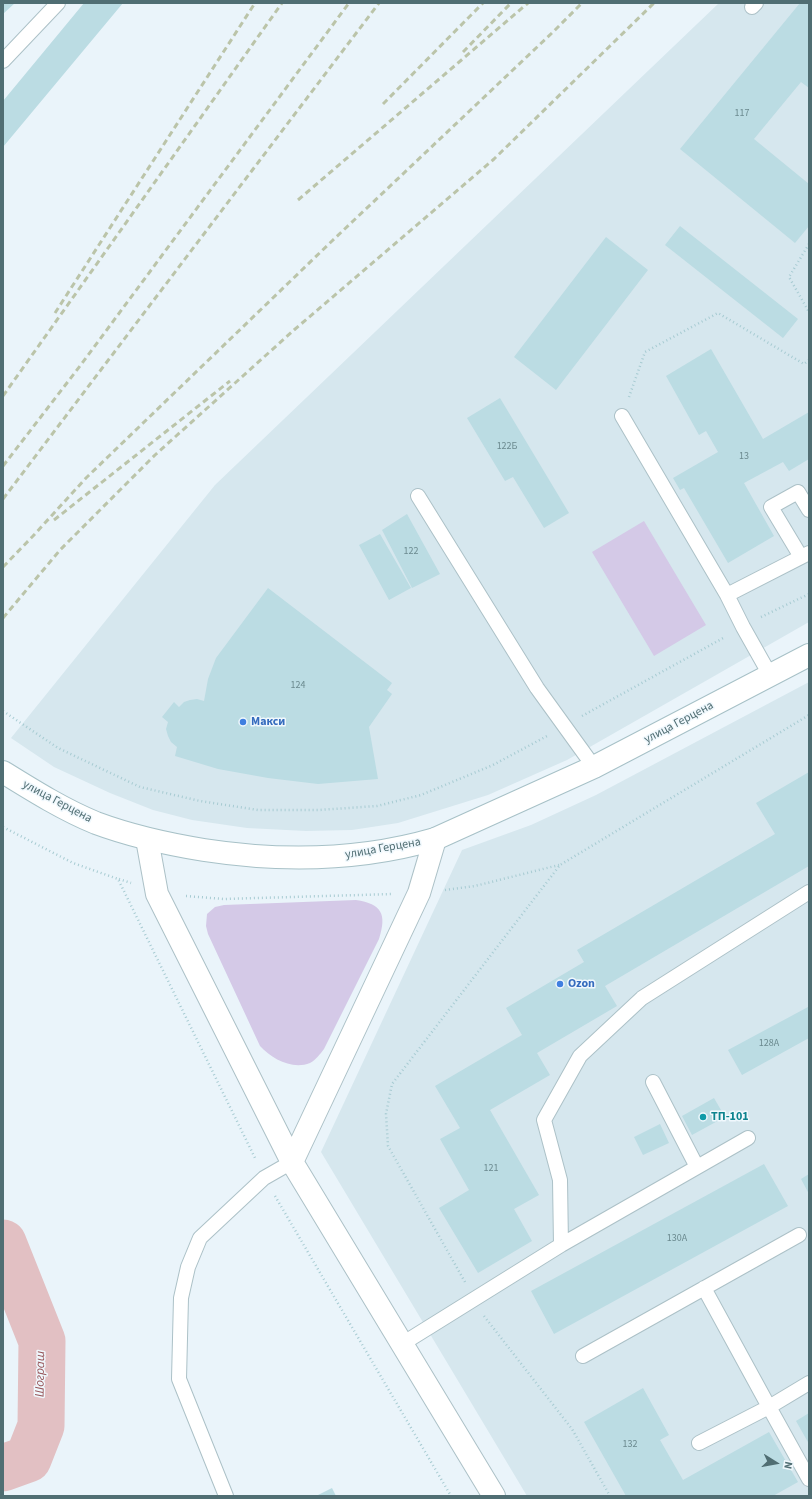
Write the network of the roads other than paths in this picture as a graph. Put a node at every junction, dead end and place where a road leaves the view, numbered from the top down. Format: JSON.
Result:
{"nodes":[{"id":1,"x":58,"y":3,"type":"edge"},
{"id":2,"x":3,"y":61,"type":"edge"},
{"id":3,"x":622,"y":416,"type":"road end"},
{"id":4,"x":418,"y":496,"type":"dead end"},
{"id":5,"x":809,"y":510,"type":"edge"},
{"id":6,"x":805,"y":555,"type":"edge"},
{"id":7,"x":727,"y":595,"type":"junction"},
{"id":8,"x":809,"y":657,"type":"edge"},
{"id":9,"x":770,"y":675,"type":"junction"},
{"id":10,"x":594,"y":767,"type":"junction"},
{"id":11,"x":3,"y":772,"type":"edge"},
{"id":12,"x":147,"y":839,"type":"junction"},
{"id":13,"x":435,"y":839,"type":"junction"},
{"id":14,"x":809,"y":892,"type":"edge"},
{"id":15,"x":653,"y":1082,"type":"dead end"},
{"id":16,"x":748,"y":1138,"type":"dead end"},
{"id":17,"x":292,"y":1162,"type":"junction"},
{"id":18,"x":697,"y":1167,"type":"junction"},
{"id":19,"x":799,"y":1235,"type":"dead end"},
{"id":20,"x":561,"y":1246,"type":"junction"},
{"id":21,"x":704,"y":1288,"type":"junction"},
{"id":22,"x":402,"y":1344,"type":"junction"},
{"id":23,"x":583,"y":1356,"type":"dead end"},
{"id":24,"x":809,"y":1383,"type":"edge"},
{"id":25,"x":769,"y":1407,"type":"junction"},
{"id":26,"x":699,"y":1443,"type":"dead end"},
{"id":27,"x":809,"y":1479,"type":"edge"},
{"id":28,"x":226,"y":1496,"type":"edge"},
{"id":29,"x":494,"y":1496,"type":"edge"}],
"edges":[{"from":1,"to":2,"type":"lane"},
{"from":3,"to":7,"type":"lane"},
{"from":4,"to":10,"type":"lane"},
{"from":5,"to":6,"type":"lane"},
{"from":6,"to":7,"type":"lane"},
{"from":7,"to":9,"type":"lane"},
{"from":8,"to":9,"type":"street","name":"улица Герцена"},
{"from":9,"to":10,"type":"street","name":"улица Герцена"},
{"from":10,"to":13,"type":"street","name":"улица Герцена"},
{"from":11,"to":12,"type":"street","name":"улица Герцена"},
{"from":12,"to":13,"type":"street","name":"улица Герцена"},
{"from":12,"to":17,"type":"street"},
{"from":13,"to":17,"type":"street"},
{"from":14,"to":20,"type":"lane"},
{"from":15,"to":18,"type":"lane"},
{"from":16,"to":18,"type":"lane"},
{"from":17,"to":22,"type":"street"},
{"from":17,"to":28,"type":"lane"},
{"from":18,"to":20,"type":"lane"},
{"from":19,"to":21,"type":"lane"},
{"from":20,"to":22,"type":"lane"},
{"from":21,"to":23,"type":"lane"},
{"from":21,"to":25,"type":"lane"},
{"from":22,"to":29,"type":"street"},
{"from":24,"to":25,"type":"lane"},
{"from":25,"to":26,"type":"lane"},
{"from":25,"to":27,"type":"lane"}]}
